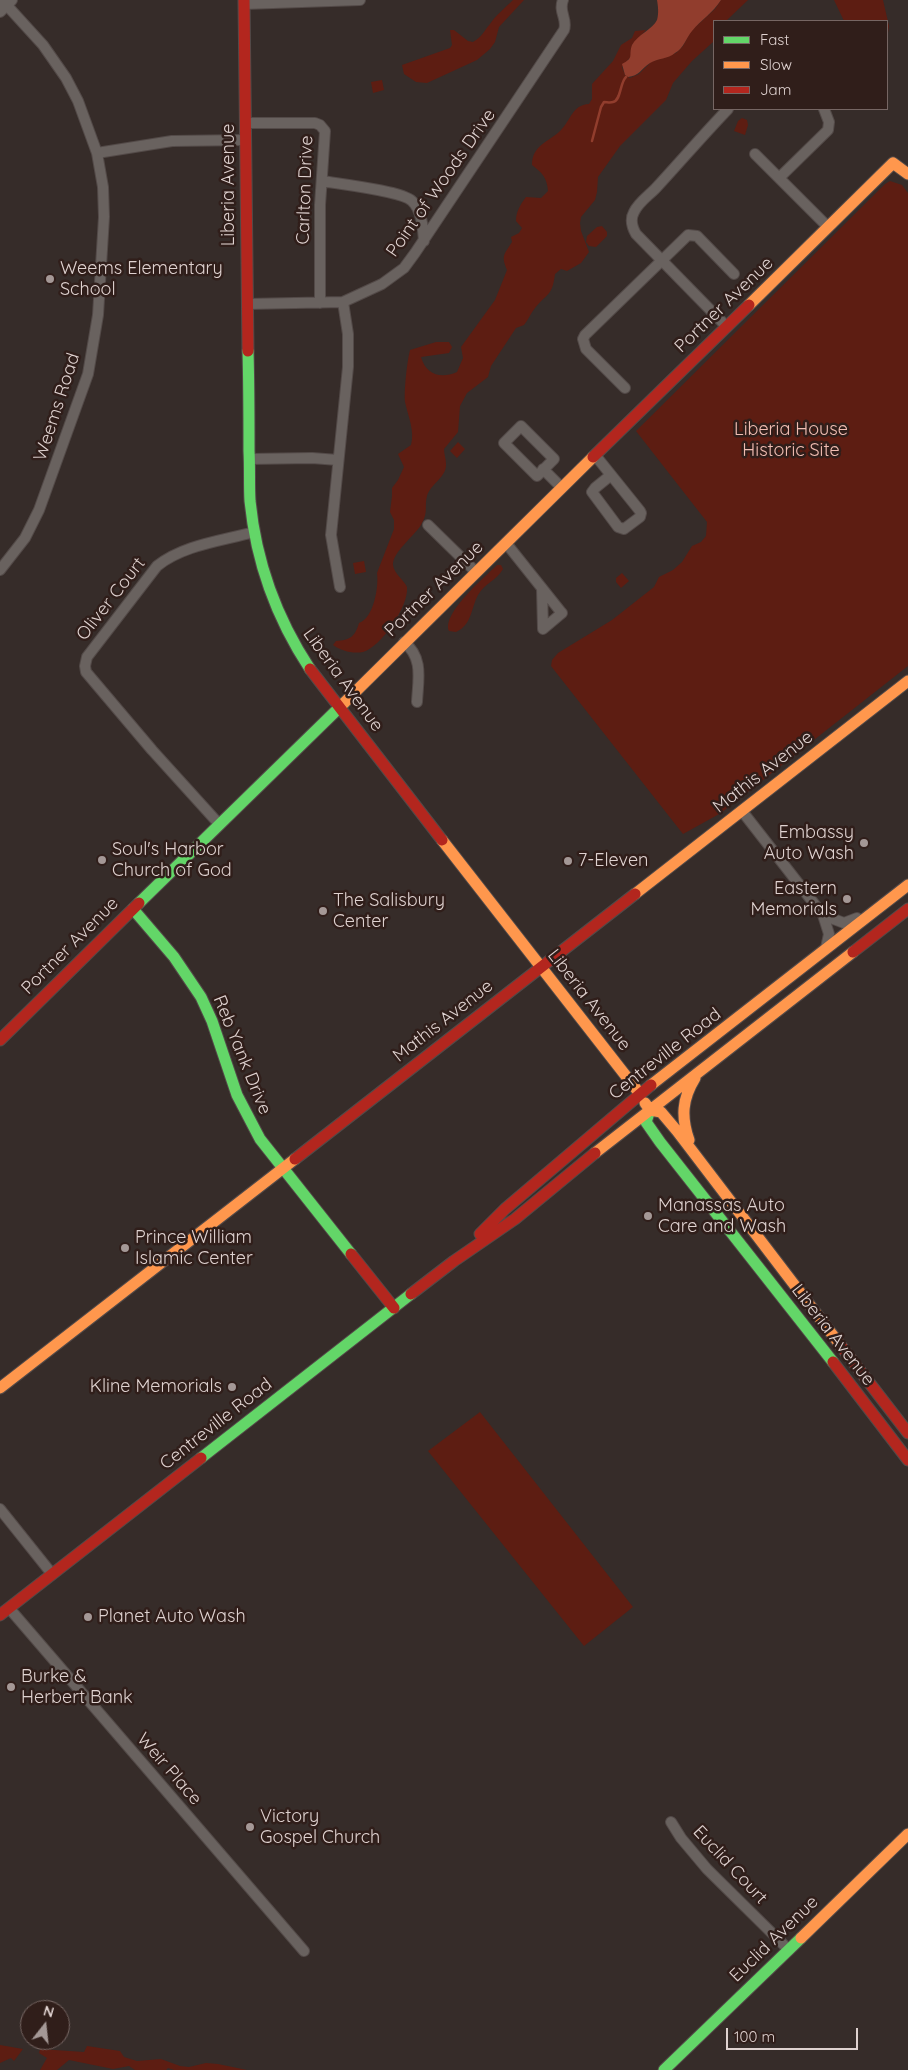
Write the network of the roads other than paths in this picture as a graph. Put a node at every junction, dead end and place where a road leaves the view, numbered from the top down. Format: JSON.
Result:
{"nodes":[{"id":1,"x":360,"y":0,"type":"edge"},
{"id":2,"x":563,"y":0,"type":"edge"},
{"id":3,"x":244,"y":2,"type":"edge"},
{"id":4,"x":5,"y":4,"type":"edge"},
{"id":5,"x":727,"y":110,"type":"edge"},
{"id":6,"x":824,"y":110,"type":"edge"},
{"id":7,"x":246,"y":123,"type":"junction"},
{"id":8,"x":246,"y":140,"type":"junction"},
{"id":9,"x":97,"y":153,"type":"junction"},
{"id":10,"x":755,"y":154,"type":"dead end"},
{"id":11,"x":908,"y":174,"type":"edge"},
{"id":12,"x":779,"y":178,"type":"junction"},
{"id":13,"x":322,"y":181,"type":"junction"},
{"id":14,"x":828,"y":227,"type":"junction"},
{"id":15,"x":424,"y":241,"type":"junction"},
{"id":16,"x":662,"y":261,"type":"junction"},
{"id":17,"x":734,"y":274,"type":"dead end"},
{"id":18,"x":343,"y":302,"type":"junction"},
{"id":19,"x":320,"y":303,"type":"junction"},
{"id":20,"x":247,"y":304,"type":"junction"},
{"id":21,"x":727,"y":326,"type":"junction"},
{"id":22,"x":625,"y":388,"type":"dead end"},
{"id":23,"x":595,"y":455,"type":"junction"},
{"id":24,"x":249,"y":458,"type":"junction"},
{"id":25,"x":338,"y":460,"type":"junction"},
{"id":26,"x":543,"y":469,"type":"junction"},
{"id":27,"x":611,"y":475,"type":"junction"},
{"id":28,"x":562,"y":488,"type":"junction"},
{"id":29,"x":428,"y":525,"type":"dead end"},
{"id":30,"x":254,"y":532,"type":"junction"},
{"id":31,"x":506,"y":543,"type":"junction"},
{"id":32,"x":0,"y":570,"type":"edge"},
{"id":33,"x":476,"y":572,"type":"junction"},
{"id":34,"x":340,"y":587,"type":"dead end"},
{"id":35,"x":542,"y":588,"type":"dead end"},
{"id":36,"x":404,"y":642,"type":"junction"},
{"id":37,"x":908,"y":681,"type":"edge"},
{"id":38,"x":416,"y":702,"type":"dead end"},
{"id":39,"x":338,"y":708,"type":"junction"},
{"id":40,"x":742,"y":811,"type":"junction"},
{"id":41,"x":219,"y":824,"type":"junction"},
{"id":42,"x":908,"y":885,"type":"edge"},
{"id":43,"x":132,"y":909,"type":"junction"},
{"id":44,"x":908,"y":909,"type":"edge"},
{"id":45,"x":876,"y":910,"type":"junction"},
{"id":46,"x":823,"y":915,"type":"junction"},
{"id":47,"x":825,"y":951,"type":"junction"},
{"id":48,"x":541,"y":967,"type":"junction"},
{"id":49,"x":0,"y":1040,"type":"edge"},
{"id":50,"x":699,"y":1073,"type":"junction"},
{"id":51,"x":640,"y":1094,"type":"junction"},
{"id":52,"x":650,"y":1110,"type":"junction"},
{"id":53,"x":609,"y":1142,"type":"junction"},
{"id":54,"x":660,"y":1142,"type":"junction"},
{"id":55,"x":695,"y":1155,"type":"junction"},
{"id":56,"x":282,"y":1168,"type":"junction"},
{"id":57,"x":454,"y":1261,"type":"junction"},
{"id":58,"x":394,"y":1308,"type":"junction"},
{"id":59,"x":0,"y":1388,"type":"edge"},
{"id":60,"x":908,"y":1432,"type":"edge"},
{"id":61,"x":908,"y":1460,"type":"edge"},
{"id":62,"x":0,"y":1509,"type":"edge"},
{"id":63,"x":52,"y":1574,"type":"junction"},
{"id":64,"x":4,"y":1611,"type":"edge"},
{"id":65,"x":671,"y":1822,"type":"dead end"},
{"id":66,"x":908,"y":1834,"type":"edge"},
{"id":67,"x":788,"y":1950,"type":"junction"},
{"id":68,"x":304,"y":1952,"type":"dead end"},
{"id":69,"x":664,"y":2070,"type":"edge"}],
"edges":[{"from":1,"to":3,"type":"street"},
{"from":2,"to":15,"type":"street","name":"Point of Woods Drive"},
{"from":3,"to":7,"type":"main road","name":"Liberia Avenue"},
{"from":4,"to":9,"type":"street","name":"Weems Road"},
{"from":5,"to":16,"type":"street"},
{"from":6,"to":12,"type":"street"},
{"from":7,"to":8,"type":"main road","name":"Liberia Avenue"},
{"from":7,"to":13,"type":"street","name":"Carlton Drive"},
{"from":8,"to":9,"type":"street"},
{"from":8,"to":20,"type":"main road","name":"Liberia Avenue"},
{"from":9,"to":32,"type":"street","name":"Weems Road"},
{"from":10,"to":12,"type":"street"},
{"from":11,"to":14,"type":"main road","name":"Portner Avenue"},
{"from":12,"to":14,"type":"street"},
{"from":13,"to":15,"type":"street"},
{"from":13,"to":19,"type":"street","name":"Carlton Drive"},
{"from":14,"to":21,"type":"main road","name":"Portner Avenue"},
{"from":15,"to":18,"type":"street","name":"Point of Woods Drive"},
{"from":16,"to":17,"type":"street"},
{"from":16,"to":21,"type":"street"},
{"from":16,"to":22,"type":"street"},
{"from":18,"to":19,"type":"street","name":"Point of Woods Drive"},
{"from":18,"to":25,"type":"street"},
{"from":19,"to":20,"type":"street","name":"Point of Woods Drive"},
{"from":20,"to":24,"type":"main road","name":"Liberia Avenue"},
{"from":21,"to":23,"type":"main road","name":"Portner Avenue"},
{"from":23,"to":27,"type":"street"},
{"from":23,"to":28,"type":"main road","name":"Portner Avenue"},
{"from":24,"to":25,"type":"street"},
{"from":24,"to":30,"type":"main road","name":"Liberia Avenue"},
{"from":25,"to":34,"type":"street"},
{"from":26,"to":26,"type":"street"},
{"from":26,"to":28,"type":"street"},
{"from":27,"to":27,"type":"street"},
{"from":28,"to":31,"type":"main road","name":"Portner Avenue"},
{"from":29,"to":33,"type":"street"},
{"from":30,"to":39,"type":"main road","name":"Liberia Avenue"},
{"from":30,"to":41,"type":"street","name":"Oliver Court"},
{"from":31,"to":33,"type":"main road","name":"Portner Avenue"},
{"from":31,"to":35,"type":"street"},
{"from":33,"to":36,"type":"main road","name":"Portner Avenue"},
{"from":36,"to":38,"type":"street"},
{"from":36,"to":39,"type":"main road","name":"Portner Avenue"},
{"from":37,"to":40,"type":"main road","name":"Mathis Avenue"},
{"from":39,"to":41,"type":"main road","name":"Portner Avenue"},
{"from":39,"to":48,"type":"main road","name":"Liberia Avenue"},
{"from":40,"to":46,"type":"street"},
{"from":40,"to":48,"type":"main road","name":"Mathis Avenue"},
{"from":41,"to":43,"type":"main road","name":"Portner Avenue"},
{"from":42,"to":45,"type":"main road","name":"Centreville Road"},
{"from":43,"to":49,"type":"main road","name":"Portner Avenue"},
{"from":43,"to":56,"type":"main road","name":"Reb Yank Drive"},
{"from":44,"to":50,"type":"main road","name":"Centreville Road"},
{"from":45,"to":46,"type":"street"},
{"from":45,"to":47,"type":"main road","name":"Centreville Road"},
{"from":46,"to":47,"type":"street"},
{"from":47,"to":51,"type":"main road","name":"Centreville Road"},
{"from":48,"to":51,"type":"main road","name":"Liberia Avenue"},
{"from":48,"to":56,"type":"main road","name":"Mathis Avenue"},
{"from":50,"to":52,"type":"main road","name":"Centreville Road"},
{"from":50,"to":55,"type":"main road"},
{"from":51,"to":52,"type":"main road","name":"Liberia Avenue"},
{"from":51,"to":57,"type":"main road","name":"Centreville Road"},
{"from":52,"to":53,"type":"main road","name":"Centreville Road"},
{"from":52,"to":54,"type":"main road","name":"Liberia Avenue"},
{"from":52,"to":55,"type":"main road","name":"Liberia Avenue"},
{"from":53,"to":54,"type":"main road"},
{"from":53,"to":57,"type":"main road","name":"Centreville Road"},
{"from":54,"to":61,"type":"main road","name":"Liberia Avenue"},
{"from":55,"to":60,"type":"main road","name":"Liberia Avenue"},
{"from":56,"to":58,"type":"main road","name":"Reb Yank Drive"},
{"from":56,"to":59,"type":"main road","name":"Mathis Avenue"},
{"from":57,"to":58,"type":"main road","name":"Centreville Road"},
{"from":58,"to":63,"type":"main road","name":"Centreville Road"},
{"from":62,"to":63,"type":"street"},
{"from":63,"to":64,"type":"main road","name":"Centreville Road"},
{"from":64,"to":68,"type":"street","name":"Weir Place"},
{"from":65,"to":67,"type":"street","name":"Euclid Court"},
{"from":66,"to":67,"type":"main road","name":"Euclid Avenue"},
{"from":67,"to":69,"type":"main road","name":"Euclid Avenue"}]}
